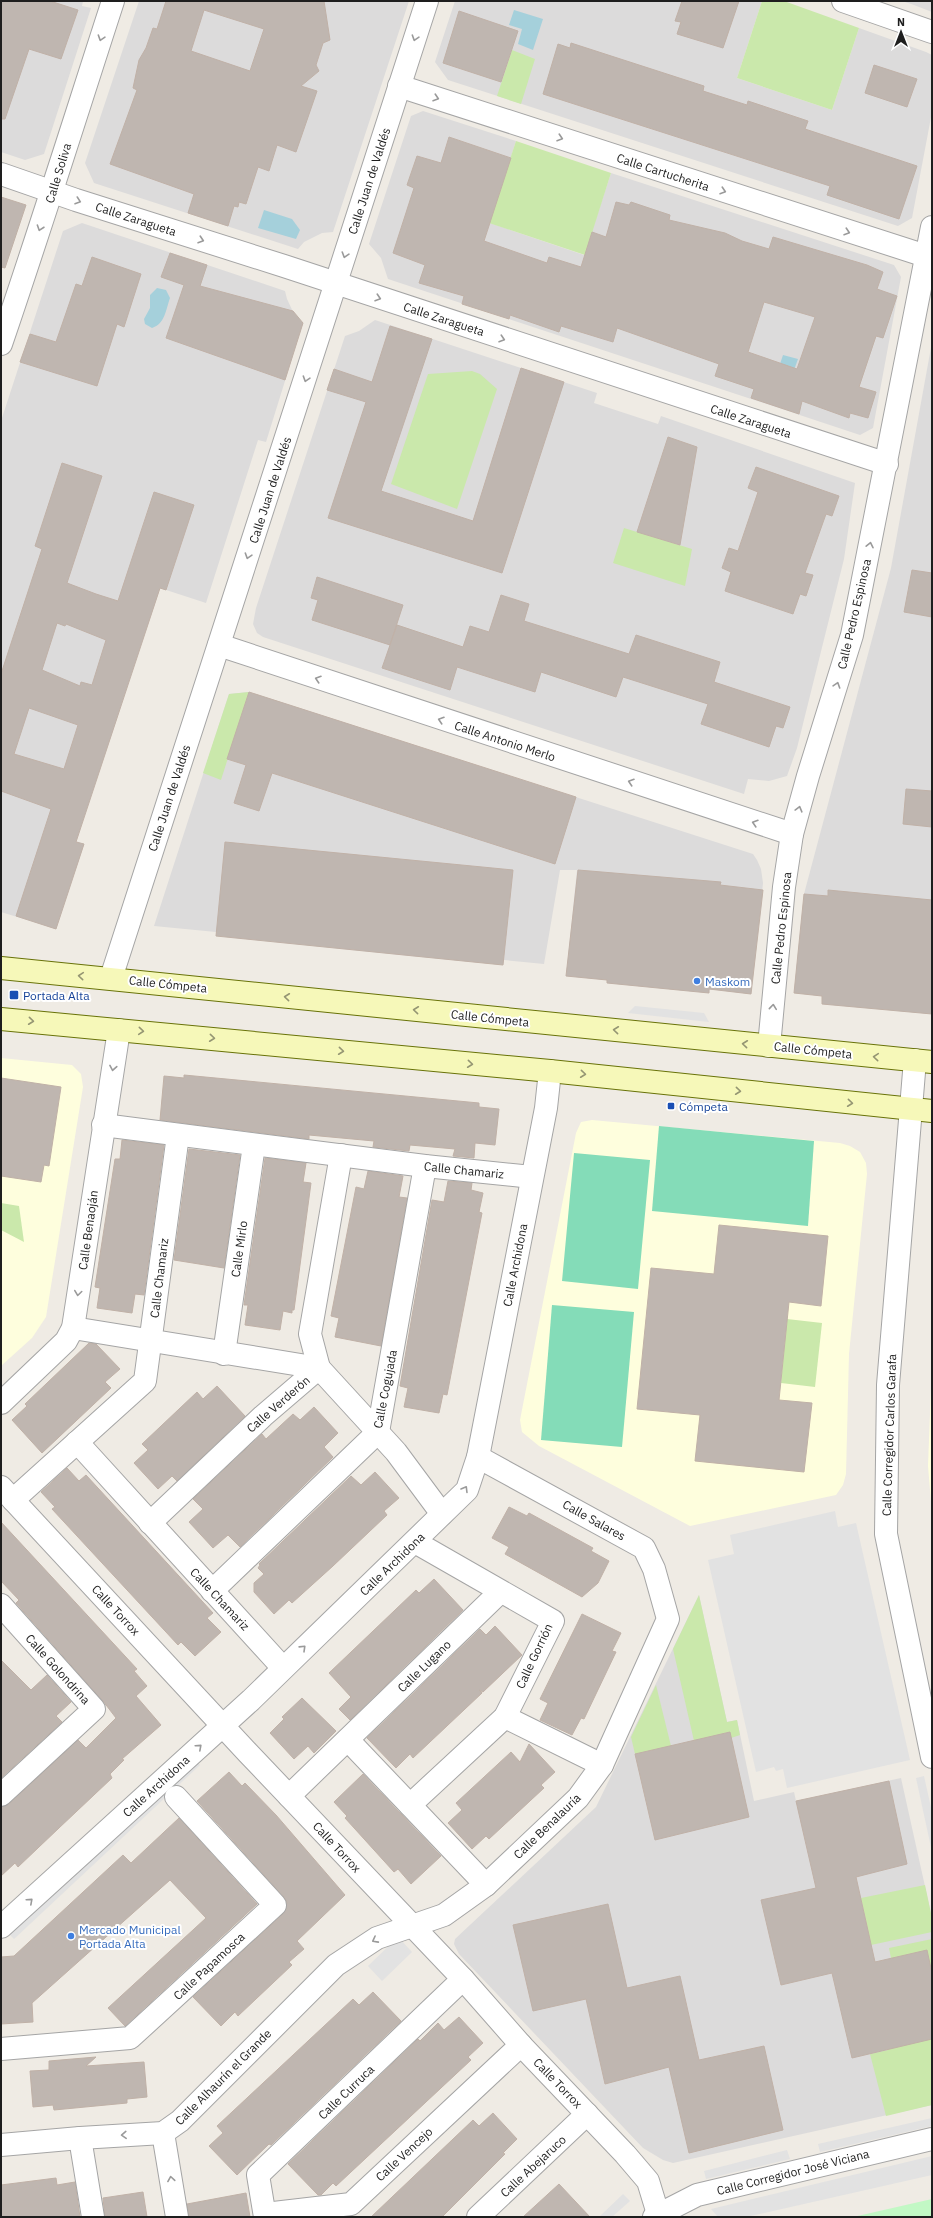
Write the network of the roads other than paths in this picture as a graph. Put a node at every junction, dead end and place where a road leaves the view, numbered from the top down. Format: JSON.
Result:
{"nodes":[{"id":1,"x":113,"y":1,"type":"edge"},
{"id":2,"x":428,"y":1,"type":"edge"},
{"id":3,"x":844,"y":1,"type":"edge"},
{"id":4,"x":932,"y":32,"type":"edge"},
{"id":5,"x":399,"y":86,"type":"junction"},
{"id":6,"x":1,"y":174,"type":"edge"},
{"id":7,"x":53,"y":192,"type":"junction"},
{"id":8,"x":932,"y":227,"type":"edge"},
{"id":9,"x":926,"y":256,"type":"junction"},
{"id":10,"x":336,"y":284,"type":"junction"},
{"id":11,"x":926,"y":287,"type":"edge"},
{"id":12,"x":1,"y":344,"type":"edge"},
{"id":13,"x":887,"y":464,"type":"junction"},
{"id":14,"x":219,"y":645,"type":"junction"},
{"id":15,"x":792,"y":834,"type":"junction"},
{"id":16,"x":1,"y":968,"type":"edge"},
{"id":17,"x":111,"y":978,"type":"junction"},
{"id":18,"x":1,"y":1018,"type":"edge"},
{"id":19,"x":119,"y":1030,"type":"junction"},
{"id":20,"x":769,"y":1046,"type":"junction"},
{"id":21,"x":924,"y":1061,"type":"edge"},
{"id":22,"x":550,"y":1071,"type":"junction"},
{"id":23,"x":922,"y":1110,"type":"edge"},
{"id":24,"x":103,"y":1125,"type":"junction"},
{"id":25,"x":178,"y":1135,"type":"junction"},
{"id":26,"x":254,"y":1145,"type":"junction"},
{"id":27,"x":341,"y":1155,"type":"junction"},
{"id":28,"x":425,"y":1166,"type":"junction"},
{"id":29,"x":532,"y":1177,"type":"junction"},
{"id":30,"x":73,"y":1328,"type":"junction"},
{"id":31,"x":151,"y":1342,"type":"junction"},
{"id":32,"x":224,"y":1354,"type":"junction"},
{"id":33,"x":319,"y":1368,"type":"junction"},
{"id":34,"x":1,"y":1403,"type":"edge"},
{"id":35,"x":378,"y":1432,"type":"junction"},
{"id":36,"x":77,"y":1442,"type":"junction"},
{"id":37,"x":478,"y":1457,"type":"junction"},
{"id":38,"x":7,"y":1493,"type":"edge"},
{"id":39,"x":442,"y":1514,"type":"junction"},
{"id":40,"x":150,"y":1523,"type":"junction"},
{"id":41,"x":415,"y":1542,"type":"junction"},
{"id":42,"x":212,"y":1591,"type":"junction"},
{"id":43,"x":500,"y":1592,"type":"junction"},
{"id":44,"x":1,"y":1605,"type":"edge"},
{"id":45,"x":668,"y":1619,"type":"joint"},
{"id":46,"x":283,"y":1668,"type":"junction"},
{"id":47,"x":505,"y":1717,"type":"junction"},
{"id":48,"x":223,"y":1726,"type":"junction"},
{"id":49,"x":348,"y":1740,"type":"junction"},
{"id":50,"x":932,"y":1756,"type":"edge"},
{"id":51,"x":602,"y":1765,"type":"junction"},
{"id":52,"x":1,"y":1795,"type":"edge"},
{"id":53,"x":289,"y":1796,"type":"junction"},
{"id":54,"x":176,"y":1797,"type":"dead end"},
{"id":55,"x":410,"y":1805,"type":"junction"},
{"id":56,"x":486,"y":1885,"type":"junction"},
{"id":57,"x":412,"y":1926,"type":"junction"},
{"id":58,"x":1,"y":1927,"type":"edge"},
{"id":59,"x":464,"y":1979,"type":"junction"},
{"id":60,"x":521,"y":2045,"type":"junction"},
{"id":61,"x":1,"y":2049,"type":"edge"},
{"id":62,"x":587,"y":2114,"type":"junction"},
{"id":63,"x":163,"y":2133,"type":"junction"},
{"id":64,"x":80,"y":2138,"type":"junction"},
{"id":65,"x":932,"y":2139,"type":"edge"},
{"id":66,"x":1,"y":2145,"type":"edge"},
{"id":67,"x":265,"y":2215,"type":"edge"},
{"id":68,"x":657,"y":2216,"type":"edge"},
{"id":69,"x":93,"y":2217,"type":"edge"},
{"id":70,"x":177,"y":2217,"type":"edge"},
{"id":71,"x":478,"y":2217,"type":"edge"}],
"edges":[{"from":1,"to":7,"type":"street","name":"Calle Soliva","one_way":true},
{"from":2,"to":5,"type":"street","name":"Calle Juan de Valdés","one_way":true},
{"from":3,"to":4,"type":"street"},
{"from":5,"to":9,"type":"street","name":"Calle Cartucherita","one_way":true},
{"from":5,"to":10,"type":"street","name":"Calle Juan de Valdés","one_way":true},
{"from":6,"to":7,"type":"street","name":"Calle Zaragueta"},
{"from":7,"to":10,"type":"street","name":"Calle Zaragueta","one_way":true},
{"from":7,"to":12,"type":"street","name":"Calle Soliva","one_way":true},
{"from":8,"to":9,"type":"street","name":"Calle Pedro Espinosa"},
{"from":9,"to":11,"type":"street","name":"Calle Pedro Espinosa"},
{"from":10,"to":13,"type":"street","name":"Calle Zaragueta","one_way":true},
{"from":10,"to":14,"type":"street","name":"Calle Juan de Valdés","one_way":true},
{"from":11,"to":13,"type":"street","name":"Calle Pedro Espinosa"},
{"from":15,"to":13,"type":"street","name":"Calle Pedro Espinosa","one_way":true},
{"from":15,"to":14,"type":"street","name":"Calle Antonio Merlo","one_way":true},
{"from":14,"to":17,"type":"street","name":"Calle Juan de Valdés"},
{"from":20,"to":15,"type":"street","name":"Calle Pedro Espinosa","one_way":true},
{"from":17,"to":16,"type":"main road","name":"Calle Cómpeta","one_way":true},
{"from":20,"to":17,"type":"main road","name":"Calle Cómpeta","one_way":true},
{"from":18,"to":19,"type":"main road","one_way":true},
{"from":19,"to":22,"type":"main road","one_way":true},
{"from":19,"to":24,"type":"street","name":"Calle Benaoján","one_way":true},
{"from":21,"to":20,"type":"main road","name":"Calle Cómpeta","one_way":true},
{"from":21,"to":23,"type":"street","name":"Calle Corregidor Carlos Garafa"},
{"from":22,"to":23,"type":"main road","one_way":true},
{"from":22,"to":29,"type":"street","name":"Calle Archidona"},
{"from":23,"to":50,"type":"street","name":"Calle Corregidor Carlos Garafa"},
{"from":24,"to":25,"type":"street"},
{"from":24,"to":30,"type":"street","name":"Calle Benaoján","one_way":true},
{"from":25,"to":26,"type":"street","name":"Calle Chamariz"},
{"from":25,"to":31,"type":"street","name":"Calle Chamariz"},
{"from":26,"to":27,"type":"street","name":"Calle Chamariz"},
{"from":26,"to":32,"type":"street","name":"Calle Mirlo"},
{"from":27,"to":28,"type":"street","name":"Calle Chamariz"},
{"from":27,"to":33,"type":"street","name":"Calle Verderón"},
{"from":28,"to":29,"type":"street","name":"Calle Chamariz"},
{"from":28,"to":35,"type":"street","name":"Calle Cogujada"},
{"from":29,"to":37,"type":"street","name":"Calle Archidona"},
{"from":30,"to":31,"type":"street"},
{"from":30,"to":34,"type":"street","name":"Calle Benaoján"},
{"from":31,"to":32,"type":"street"},
{"from":31,"to":36,"type":"street","name":"Calle Chamariz"},
{"from":32,"to":33,"type":"street"},
{"from":33,"to":35,"type":"street"},
{"from":33,"to":40,"type":"street","name":"Calle Verderón"},
{"from":35,"to":39,"type":"street"},
{"from":35,"to":42,"type":"street","name":"Calle Cogujada"},
{"from":36,"to":38,"type":"street"},
{"from":36,"to":40,"type":"street","name":"Calle Chamariz"},
{"from":39,"to":37,"type":"street","name":"Calle Archidona","one_way":true},
{"from":37,"to":45,"type":"street","name":"Calle Salares"},
{"from":38,"to":48,"type":"street","name":"Calle Torrox"},
{"from":39,"to":41,"type":"street","name":"Calle Archidona"},
{"from":40,"to":42,"type":"street","name":"Calle Chamariz"},
{"from":41,"to":43,"type":"street","name":"Calle Gorrión"},
{"from":46,"to":41,"type":"street","name":"Calle Archidona","one_way":true},
{"from":42,"to":46,"type":"street","name":"Calle Chamariz"},
{"from":43,"to":47,"type":"street","name":"Calle Gorrión"},
{"from":43,"to":49,"type":"street","name":"Calle Lugano"},
{"from":44,"to":52,"type":"street","name":"Calle Golondrina"},
{"from":45,"to":51,"type":"street","name":"Calle Benalauría"},
{"from":46,"to":48,"type":"street","name":"Calle Archidona"},
{"from":47,"to":51,"type":"street"},
{"from":47,"to":55,"type":"street","name":"Calle Gorrión"},
{"from":48,"to":53,"type":"street","name":"Calle Torrox"},
{"from":58,"to":48,"type":"street","name":"Calle Archidona","one_way":true},
{"from":49,"to":53,"type":"street","name":"Calle Lugano"},
{"from":49,"to":55,"type":"street"},
{"from":51,"to":56,"type":"street","name":"Calle Benalauría"},
{"from":53,"to":57,"type":"street","name":"Calle Torrox"},
{"from":54,"to":61,"type":"street","name":"Calle Papamosca"},
{"from":55,"to":56,"type":"street"},
{"from":56,"to":57,"type":"street","name":"Calle Benalauría"},
{"from":57,"to":59,"type":"street","name":"Calle Torrox"},
{"from":57,"to":63,"type":"street","name":"Calle Alhaurín el Grande","one_way":true},
{"from":59,"to":60,"type":"street","name":"Calle Torrox"},
{"from":59,"to":67,"type":"street","name":"Calle Curruca"},
{"from":60,"to":62,"type":"street","name":"Calle Torrox"},
{"from":60,"to":67,"type":"street","name":"Calle Vencejo"},
{"from":62,"to":68,"type":"street","name":"Calle Torrox"},
{"from":62,"to":71,"type":"street","name":"Calle Abejaruco"},
{"from":63,"to":64,"type":"street","name":"Calle Alhaurín el Grande","one_way":true},
{"from":70,"to":63,"type":"street","one_way":true},
{"from":64,"to":66,"type":"street","name":"Calle Alhaurín el Grande"},
{"from":64,"to":69,"type":"street"},
{"from":65,"to":68,"type":"street","name":"Calle Corregidor José Viciana"}]}
